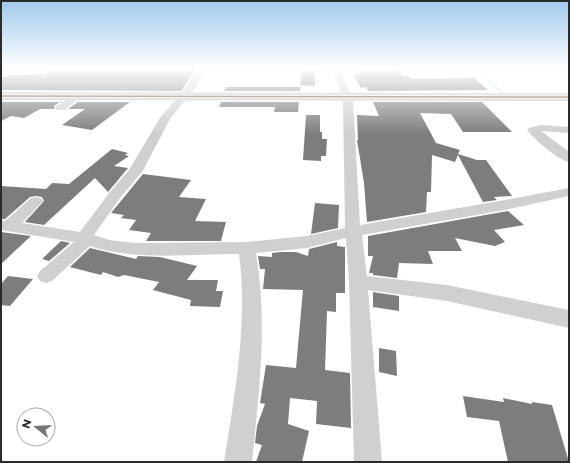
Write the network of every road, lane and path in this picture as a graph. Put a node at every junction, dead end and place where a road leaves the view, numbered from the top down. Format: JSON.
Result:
{"nodes":[{"id":1,"x":188,"y":91,"type":"edge"},
{"id":2,"x":345,"y":91,"type":"edge"},
{"id":3,"x":1,"y":96,"type":"edge"},
{"id":4,"x":77,"y":96,"type":"junction"},
{"id":5,"x":184,"y":96,"type":"junction"},
{"id":6,"x":347,"y":96,"type":"junction"},
{"id":7,"x":568,"y":98,"type":"edge"},
{"id":8,"x":60,"y":108,"type":"dead end"},
{"id":9,"x":569,"y":130,"type":"edge"},
{"id":10,"x":569,"y":158,"type":"edge"},
{"id":11,"x":569,"y":192,"type":"edge"},
{"id":12,"x":36,"y":201,"type":"dead end"},
{"id":13,"x":5,"y":225,"type":"edge"},
{"id":14,"x":354,"y":231,"type":"junction"},
{"id":15,"x":86,"y":238,"type":"junction"},
{"id":16,"x":247,"y":248,"type":"junction"},
{"id":17,"x":46,"y":276,"type":"dead end"},
{"id":18,"x":358,"y":282,"type":"junction"},
{"id":19,"x":569,"y":319,"type":"edge"},
{"id":20,"x":238,"y":462,"type":"edge"},
{"id":21,"x":368,"y":462,"type":"edge"}],
"edges":[{"from":1,"to":5,"type":"street"},
{"from":2,"to":6,"type":"street"},
{"from":3,"to":4,"type":"main road"},
{"from":4,"to":5,"type":"main road"},
{"from":4,"to":8,"type":"street"},
{"from":5,"to":6,"type":"main road"},
{"from":5,"to":15,"type":"street"},
{"from":6,"to":7,"type":"main road"},
{"from":6,"to":14,"type":"street"},
{"from":9,"to":10,"type":"street"},
{"from":11,"to":14,"type":"street"},
{"from":12,"to":13,"type":"street"},
{"from":13,"to":15,"type":"street"},
{"from":14,"to":16,"type":"street"},
{"from":14,"to":18,"type":"street"},
{"from":15,"to":16,"type":"street"},
{"from":15,"to":17,"type":"street"},
{"from":16,"to":20,"type":"street"},
{"from":18,"to":19,"type":"street"},
{"from":18,"to":21,"type":"street"}]}
